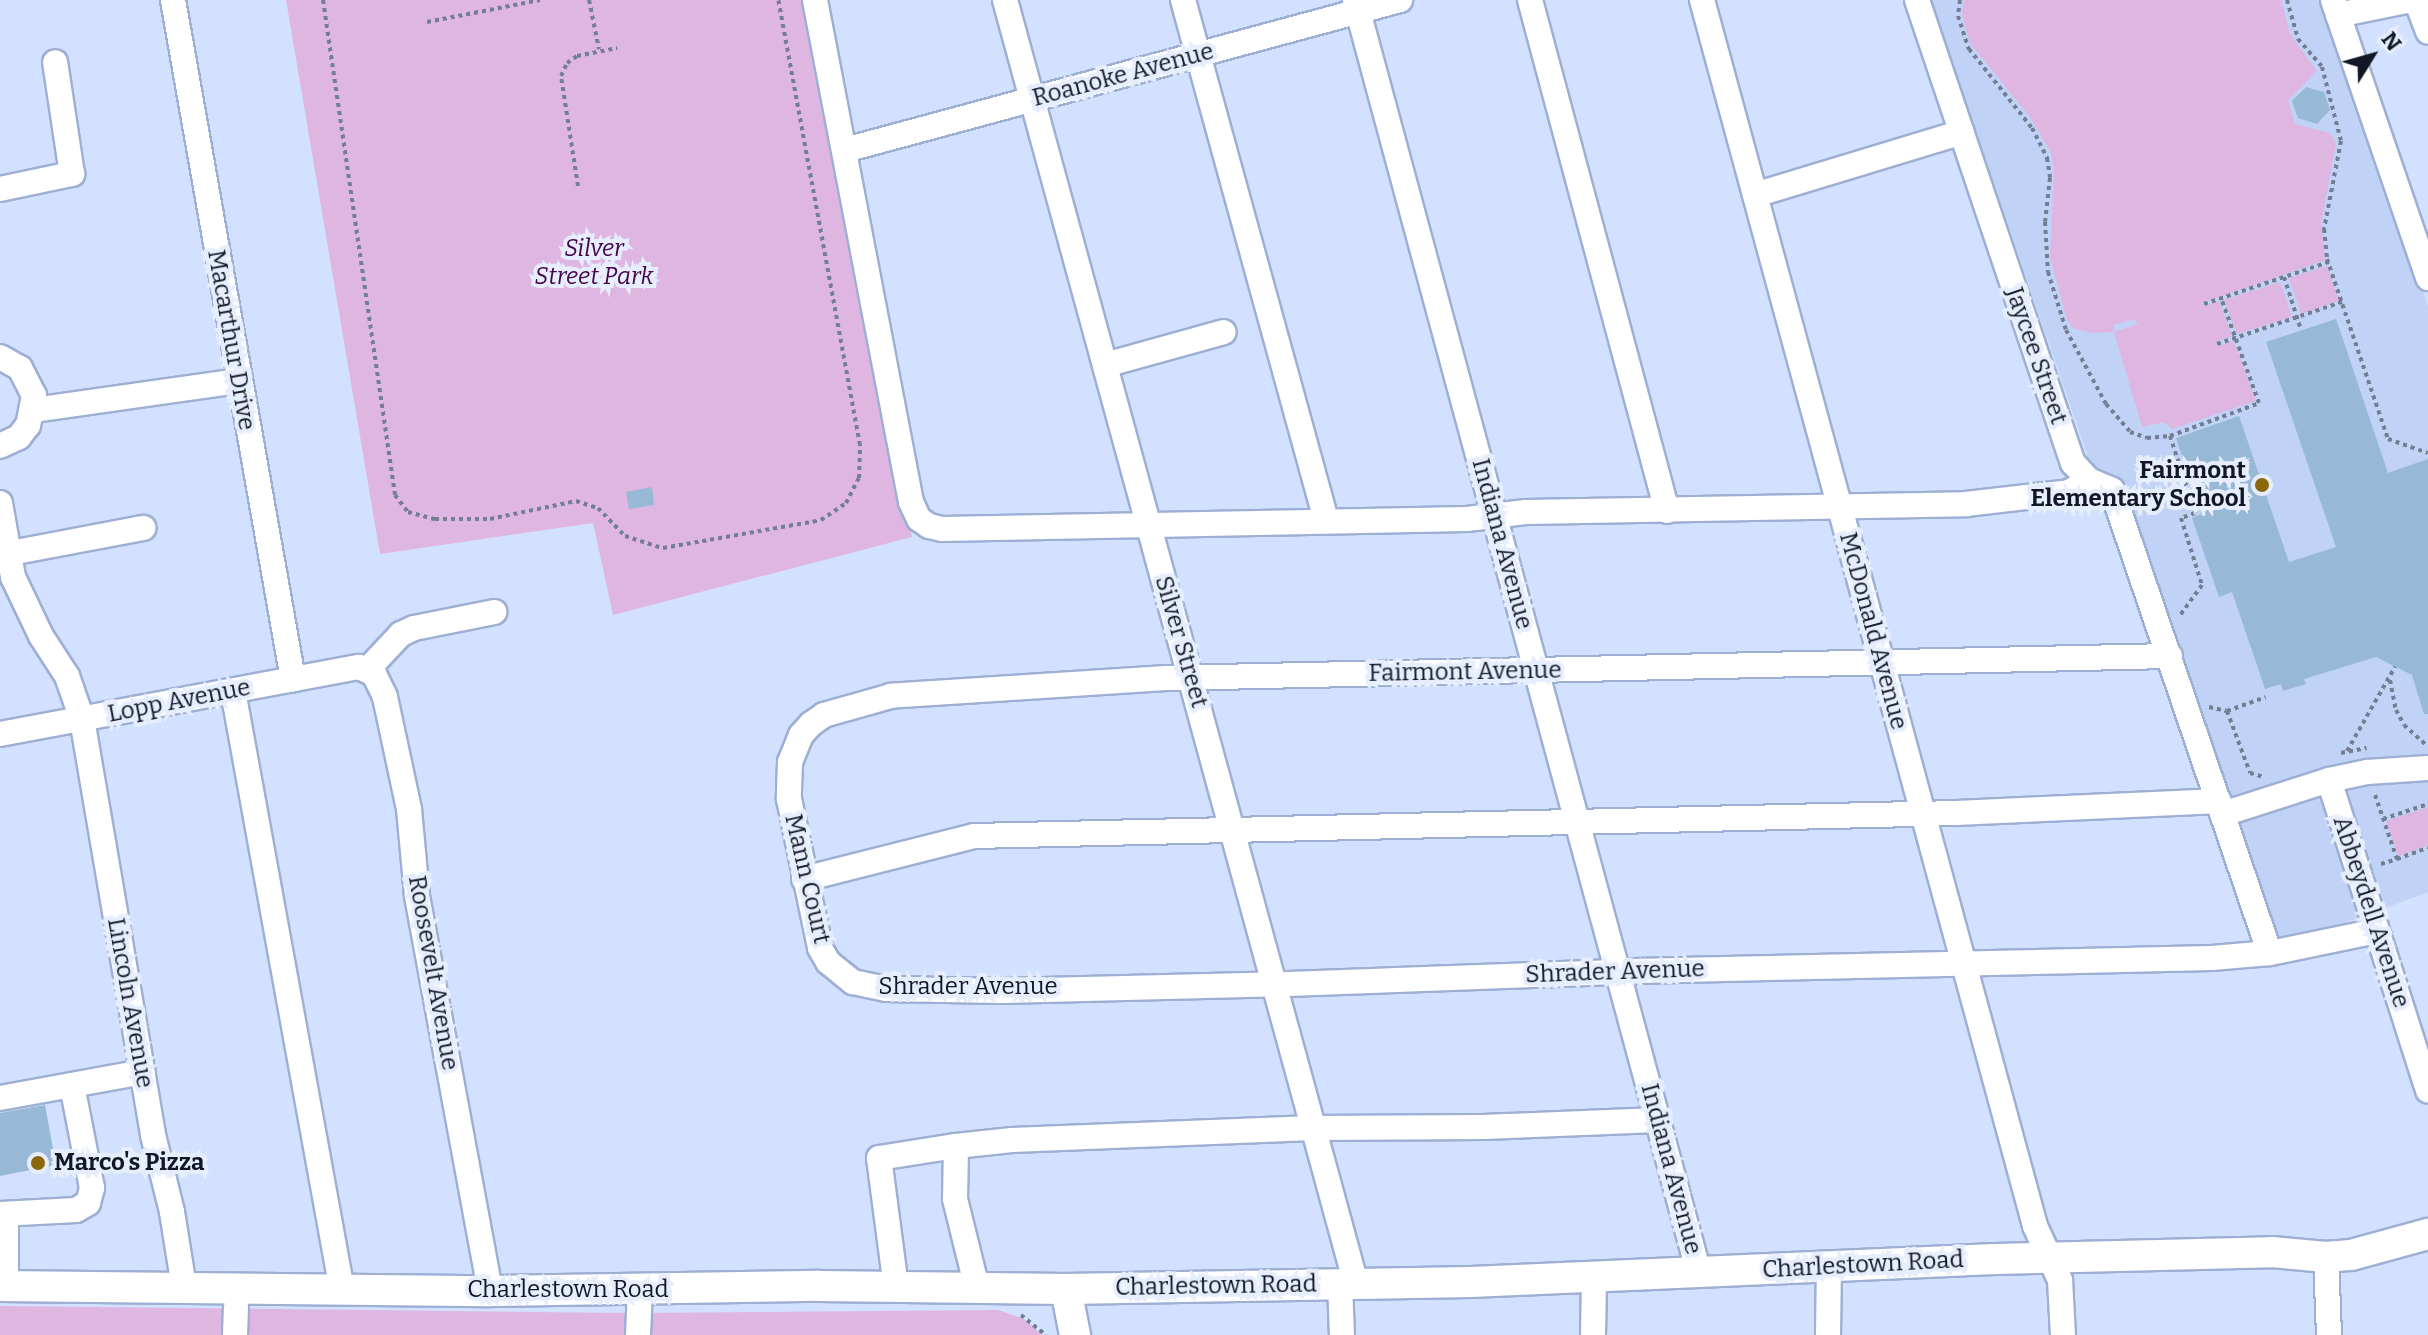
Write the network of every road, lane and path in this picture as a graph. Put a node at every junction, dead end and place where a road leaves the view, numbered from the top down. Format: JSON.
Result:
{"nodes":[{"id":1,"x":173,"y":0,"type":"edge"},
{"id":2,"x":323,"y":0,"type":"edge"},
{"id":3,"x":540,"y":0,"type":"edge"},
{"id":4,"x":589,"y":0,"type":"edge"},
{"id":5,"x":778,"y":0,"type":"edge"},
{"id":6,"x":815,"y":0,"type":"edge"},
{"id":7,"x":1005,"y":0,"type":"edge"},
{"id":8,"x":1183,"y":0,"type":"edge"},
{"id":9,"x":1400,"y":0,"type":"edge"},
{"id":10,"x":1530,"y":0,"type":"edge"},
{"id":11,"x":1702,"y":0,"type":"edge"},
{"id":12,"x":1917,"y":0,"type":"edge"},
{"id":13,"x":1960,"y":0,"type":"edge"},
{"id":14,"x":2287,"y":0,"type":"edge"},
{"id":15,"x":2414,"y":0,"type":"edge"},
{"id":16,"x":1357,"y":6,"type":"edge"},
{"id":17,"x":2335,"y":8,"type":"edge"},
{"id":18,"x":427,"y":22,"type":"dead end"},
{"id":19,"x":2428,"y":32,"type":"edge"},
{"id":20,"x":617,"y":48,"type":"dead end"},
{"id":21,"x":599,"y":49,"type":"junction"},
{"id":22,"x":1197,"y":55,"type":"junction"},
{"id":23,"x":55,"y":62,"type":"dead end"},
{"id":24,"x":1032,"y":100,"type":"junction"},
{"id":25,"x":1962,"y":132,"type":"junction"},
{"id":26,"x":845,"y":150,"type":"junction"},
{"id":27,"x":578,"y":186,"type":"dead end"},
{"id":28,"x":0,"y":189,"type":"edge"},
{"id":29,"x":1755,"y":195,"type":"junction"},
{"id":30,"x":2329,"y":262,"type":"junction"},
{"id":31,"x":2284,"y":277,"type":"junction"},
{"id":32,"x":2428,"y":278,"type":"edge"},
{"id":33,"x":2221,"y":298,"type":"junction"},
{"id":34,"x":2342,"y":302,"type":"junction"},
{"id":35,"x":2204,"y":304,"type":"dead end"},
{"id":36,"x":2297,"y":317,"type":"junction"},
{"id":37,"x":2301,"y":330,"type":"dead end"},
{"id":38,"x":1224,"y":332,"type":"dead end"},
{"id":39,"x":2236,"y":338,"type":"junction"},
{"id":40,"x":2217,"y":344,"type":"dead end"},
{"id":41,"x":0,"y":357,"type":"edge"},
{"id":42,"x":1105,"y":365,"type":"junction"},
{"id":43,"x":238,"y":381,"type":"junction"},
{"id":44,"x":34,"y":410,"type":"junction"},
{"id":45,"x":2170,"y":436,"type":"junction"},
{"id":46,"x":0,"y":446,"type":"edge"},
{"id":47,"x":2428,"y":453,"type":"edge"},
{"id":48,"x":2081,"y":471,"type":"junction"},
{"id":49,"x":0,"y":503,"type":"edge"},
{"id":50,"x":1840,"y":509,"type":"junction"},
{"id":51,"x":1667,"y":511,"type":"junction"},
{"id":52,"x":1495,"y":515,"type":"junction"},
{"id":53,"x":1326,"y":520,"type":"junction"},
{"id":54,"x":1148,"y":523,"type":"junction"},
{"id":55,"x":143,"y":528,"type":"dead end"},
{"id":56,"x":4,"y":554,"type":"edge"},
{"id":57,"x":494,"y":612,"type":"dead end"},
{"id":58,"x":2174,"y":624,"type":"dead end"},
{"id":59,"x":2170,"y":656,"type":"junction"},
{"id":60,"x":1882,"y":662,"type":"junction"},
{"id":61,"x":2395,"y":667,"type":"dead end"},
{"id":62,"x":363,"y":668,"type":"junction"},
{"id":63,"x":1536,"y":671,"type":"junction"},
{"id":64,"x":1192,"y":678,"type":"junction"},
{"id":65,"x":2390,"y":678,"type":"junction"},
{"id":66,"x":293,"y":679,"type":"junction"},
{"id":67,"x":233,"y":691,"type":"junction"},
{"id":68,"x":2266,"y":697,"type":"dead end"},
{"id":69,"x":2199,"y":706,"type":"dead end"},
{"id":70,"x":2227,"y":711,"type":"junction"},
{"id":71,"x":82,"y":719,"type":"junction"},
{"id":72,"x":0,"y":734,"type":"edge"},
{"id":73,"x":2359,"y":747,"type":"junction"},
{"id":74,"x":2371,"y":748,"type":"dead end"},
{"id":75,"x":2428,"y":748,"type":"edge"},
{"id":76,"x":2412,"y":749,"type":"dead end"},
{"id":77,"x":2347,"y":751,"type":"junction"},
{"id":78,"x":2335,"y":756,"type":"dead end"},
{"id":79,"x":790,"y":762,"type":"joint"},
{"id":80,"x":2428,"y":768,"type":"edge"},
{"id":81,"x":2367,"y":772,"type":"junction"},
{"id":82,"x":2272,"y":776,"type":"dead end"},
{"id":83,"x":2329,"y":780,"type":"junction"},
{"id":84,"x":2428,"y":804,"type":"edge"},
{"id":85,"x":2221,"y":808,"type":"junction"},
{"id":86,"x":1922,"y":811,"type":"junction"},
{"id":87,"x":2383,"y":819,"type":"junction"},
{"id":88,"x":1577,"y":821,"type":"junction"},
{"id":89,"x":1232,"y":832,"type":"junction"},
{"id":90,"x":2428,"y":848,"type":"edge"},
{"id":91,"x":2397,"y":859,"type":"junction"},
{"id":92,"x":2381,"y":864,"type":"dead end"},
{"id":93,"x":804,"y":879,"type":"junction"},
{"id":94,"x":2376,"y":931,"type":"junction"},
{"id":95,"x":2270,"y":953,"type":"junction"},
{"id":96,"x":1963,"y":964,"type":"junction"},
{"id":97,"x":1618,"y":972,"type":"junction"},
{"id":98,"x":853,"y":982,"type":"joint"},
{"id":99,"x":1273,"y":982,"type":"junction"},
{"id":100,"x":143,"y":1072,"type":"junction"},
{"id":101,"x":72,"y":1085,"type":"junction"},
{"id":102,"x":2428,"y":1091,"type":"edge"},
{"id":103,"x":0,"y":1098,"type":"edge"},
{"id":104,"x":1658,"y":1120,"type":"junction"},
{"id":105,"x":1313,"y":1128,"type":"junction"},
{"id":106,"x":956,"y":1146,"type":"junction"},
{"id":107,"x":3,"y":1214,"type":"edge"},
{"id":108,"x":2428,"y":1234,"type":"edge"},
{"id":109,"x":2326,"y":1257,"type":"junction"},
{"id":110,"x":2052,"y":1258,"type":"junction"},
{"id":111,"x":1829,"y":1267,"type":"junction"},
{"id":112,"x":1699,"y":1273,"type":"junction"},
{"id":113,"x":1594,"y":1278,"type":"junction"},
{"id":114,"x":1348,"y":1284,"type":"junction"},
{"id":115,"x":3,"y":1286,"type":"edge"},
{"id":116,"x":184,"y":1287,"type":"junction"},
{"id":117,"x":896,"y":1287,"type":"junction"},
{"id":118,"x":977,"y":1288,"type":"junction"},
{"id":119,"x":1066,"y":1289,"type":"junction"},
{"id":120,"x":342,"y":1290,"type":"junction"},
{"id":121,"x":640,"y":1290,"type":"junction"},
{"id":122,"x":490,"y":1291,"type":"junction"},
{"id":123,"x":236,"y":1307,"type":"dead end"},
{"id":124,"x":235,"y":1335,"type":"edge"},
{"id":125,"x":638,"y":1335,"type":"edge"},
{"id":126,"x":1075,"y":1335,"type":"edge"},
{"id":127,"x":1342,"y":1335,"type":"edge"},
{"id":128,"x":1593,"y":1335,"type":"edge"},
{"id":129,"x":1828,"y":1335,"type":"edge"},
{"id":130,"x":2063,"y":1335,"type":"edge"},
{"id":131,"x":2329,"y":1335,"type":"edge"}],
"edges":[{"from":1,"to":43,"type":"street","name":"Macarthur Drive"},
{"from":2,"to":5,"type":"path"},
{"from":3,"to":18,"type":"path"},
{"from":4,"to":21,"type":"path"},
{"from":6,"to":26,"type":"street"},
{"from":7,"to":24,"type":"street","name":"Silver Street"},
{"from":8,"to":22,"type":"street"},
{"from":9,"to":16,"type":"street","name":"Roanoke Avenue"},
{"from":10,"to":51,"type":"street"},
{"from":11,"to":29,"type":"street","name":"McDonald Avenue"},
{"from":12,"to":25,"type":"street","name":"Jaycee Street"},
{"from":13,"to":45,"type":"path"},
{"from":14,"to":30,"type":"path"},
{"from":15,"to":17,"type":"street"},
{"from":15,"to":19,"type":"street"},
{"from":16,"to":22,"type":"street","name":"Roanoke Avenue"},
{"from":16,"to":52,"type":"street","name":"Indiana Avenue"},
{"from":17,"to":32,"type":"street"},
{"from":20,"to":21,"type":"path"},
{"from":21,"to":27,"type":"path"},
{"from":22,"to":24,"type":"street","name":"Roanoke Avenue"},
{"from":22,"to":53,"type":"street"},
{"from":23,"to":28,"type":"street"},
{"from":24,"to":26,"type":"street","name":"Roanoke Avenue"},
{"from":24,"to":42,"type":"street","name":"Silver Street"},
{"from":25,"to":29,"type":"street"},
{"from":25,"to":48,"type":"street","name":"Jaycee Street"},
{"from":26,"to":54,"type":"street"},
{"from":29,"to":50,"type":"street","name":"McDonald Avenue"},
{"from":30,"to":31,"type":"path"},
{"from":30,"to":34,"type":"path"},
{"from":31,"to":33,"type":"path"},
{"from":31,"to":36,"type":"path"},
{"from":33,"to":35,"type":"path"},
{"from":33,"to":39,"type":"path"},
{"from":34,"to":36,"type":"path"},
{"from":34,"to":47,"type":"path"},
{"from":36,"to":37,"type":"path"},
{"from":36,"to":39,"type":"path"},
{"from":38,"to":42,"type":"street"},
{"from":39,"to":40,"type":"path"},
{"from":39,"to":45,"type":"path"},
{"from":41,"to":44,"type":"street"},
{"from":42,"to":54,"type":"street","name":"Silver Street"},
{"from":43,"to":44,"type":"street"},
{"from":43,"to":66,"type":"street","name":"Macarthur Drive"},
{"from":44,"to":46,"type":"street"},
{"from":45,"to":58,"type":"path"},
{"from":48,"to":50,"type":"street"},
{"from":48,"to":59,"type":"street"},
{"from":49,"to":56,"type":"street","name":"Lincoln Avenue"},
{"from":50,"to":51,"type":"street"},
{"from":50,"to":60,"type":"street","name":"McDonald Avenue"},
{"from":51,"to":52,"type":"street"},
{"from":52,"to":53,"type":"street"},
{"from":52,"to":63,"type":"street","name":"Indiana Avenue"},
{"from":53,"to":54,"type":"street"},
{"from":54,"to":64,"type":"street","name":"Silver Street"},
{"from":55,"to":56,"type":"street"},
{"from":56,"to":71,"type":"street","name":"Lincoln Avenue"},
{"from":57,"to":62,"type":"street"},
{"from":59,"to":60,"type":"street","name":"Fairmont Avenue"},
{"from":59,"to":85,"type":"street"},
{"from":60,"to":63,"type":"street","name":"Fairmont Avenue"},
{"from":60,"to":86,"type":"street","name":"McDonald Avenue"},
{"from":61,"to":65,"type":"path"},
{"from":62,"to":66,"type":"street","name":"Lopp Avenue"},
{"from":62,"to":122,"type":"street","name":"Roosevelt Avenue"},
{"from":63,"to":64,"type":"street","name":"Fairmont Avenue"},
{"from":63,"to":88,"type":"street","name":"Indiana Avenue"},
{"from":64,"to":79,"type":"street","name":"Fairmont Avenue"},
{"from":64,"to":89,"type":"street","name":"Silver Street"},
{"from":65,"to":75,"type":"path"},
{"from":65,"to":77,"type":"path"},
{"from":66,"to":67,"type":"street","name":"Lopp Avenue"},
{"from":67,"to":71,"type":"street","name":"Lopp Avenue"},
{"from":67,"to":120,"type":"street"},
{"from":68,"to":70,"type":"path"},
{"from":69,"to":70,"type":"path"},
{"from":70,"to":82,"type":"path"},
{"from":71,"to":72,"type":"street","name":"Lopp Avenue"},
{"from":71,"to":100,"type":"street","name":"Lincoln Avenue"},
{"from":73,"to":74,"type":"path"},
{"from":73,"to":77,"type":"path"},
{"from":73,"to":81,"type":"path"},
{"from":75,"to":76,"type":"path"},
{"from":77,"to":78,"type":"path"},
{"from":79,"to":93,"type":"street","name":"Mann Court"},
{"from":80,"to":81,"type":"street"},
{"from":81,"to":83,"type":"street"},
{"from":81,"to":87,"type":"path"},
{"from":83,"to":85,"type":"street"},
{"from":83,"to":94,"type":"street","name":"Abbeydell Avenue"},
{"from":84,"to":87,"type":"path"},
{"from":85,"to":86,"type":"street"},
{"from":85,"to":95,"type":"street"},
{"from":86,"to":88,"type":"street"},
{"from":86,"to":96,"type":"street","name":"McDonald Avenue"},
{"from":87,"to":91,"type":"path"},
{"from":88,"to":89,"type":"street"},
{"from":88,"to":97,"type":"street","name":"Indiana Avenue"},
{"from":89,"to":93,"type":"street"},
{"from":89,"to":99,"type":"street","name":"Silver Street"},
{"from":90,"to":91,"type":"path"},
{"from":91,"to":92,"type":"path"},
{"from":93,"to":98,"type":"street","name":"Mann Court"},
{"from":94,"to":95,"type":"street","name":"Shrader Avenue"},
{"from":94,"to":102,"type":"street","name":"Abbeydell Avenue"},
{"from":95,"to":96,"type":"street","name":"Shrader Avenue"},
{"from":96,"to":97,"type":"street","name":"Shrader Avenue"},
{"from":96,"to":110,"type":"street","name":"McDonald Avenue"},
{"from":97,"to":99,"type":"street","name":"Shrader Avenue"},
{"from":97,"to":104,"type":"street","name":"Indiana Avenue"},
{"from":98,"to":99,"type":"street","name":"Shrader Avenue"},
{"from":99,"to":105,"type":"street","name":"Silver Street"},
{"from":100,"to":101,"type":"street"},
{"from":100,"to":116,"type":"street","name":"Lincoln Avenue"},
{"from":101,"to":103,"type":"street"},
{"from":101,"to":107,"type":"street"},
{"from":104,"to":105,"type":"street"},
{"from":104,"to":112,"type":"street","name":"Indiana Avenue"},
{"from":105,"to":106,"type":"street"},
{"from":105,"to":114,"type":"street","name":"Silver Street"},
{"from":106,"to":117,"type":"street"},
{"from":106,"to":118,"type":"street"},
{"from":107,"to":115,"type":"street"},
{"from":108,"to":109,"type":"main road","name":"Charlestown Road"},
{"from":109,"to":110,"type":"main road","name":"Charlestown Road"},
{"from":109,"to":131,"type":"street"},
{"from":110,"to":111,"type":"main road","name":"Charlestown Road"},
{"from":110,"to":130,"type":"street","name":"McDonald Avenue"},
{"from":111,"to":112,"type":"main road","name":"Charlestown Road"},
{"from":111,"to":129,"type":"street"},
{"from":112,"to":113,"type":"main road","name":"Charlestown Road"},
{"from":113,"to":114,"type":"main road","name":"Charlestown Road"},
{"from":113,"to":128,"type":"street"},
{"from":114,"to":119,"type":"main road","name":"Charlestown Road"},
{"from":114,"to":127,"type":"street","name":"Silver Street"},
{"from":115,"to":116,"type":"main road","name":"Charlestown Road"},
{"from":116,"to":120,"type":"main road","name":"Charlestown Road"},
{"from":117,"to":118,"type":"main road","name":"Charlestown Road"},
{"from":117,"to":121,"type":"main road","name":"Charlestown Road"},
{"from":118,"to":119,"type":"main road","name":"Charlestown Road"},
{"from":119,"to":126,"type":"main road"},
{"from":120,"to":122,"type":"main road","name":"Charlestown Road"},
{"from":121,"to":122,"type":"main road","name":"Charlestown Road"},
{"from":121,"to":125,"type":"street"},
{"from":123,"to":124,"type":"street"}]}
